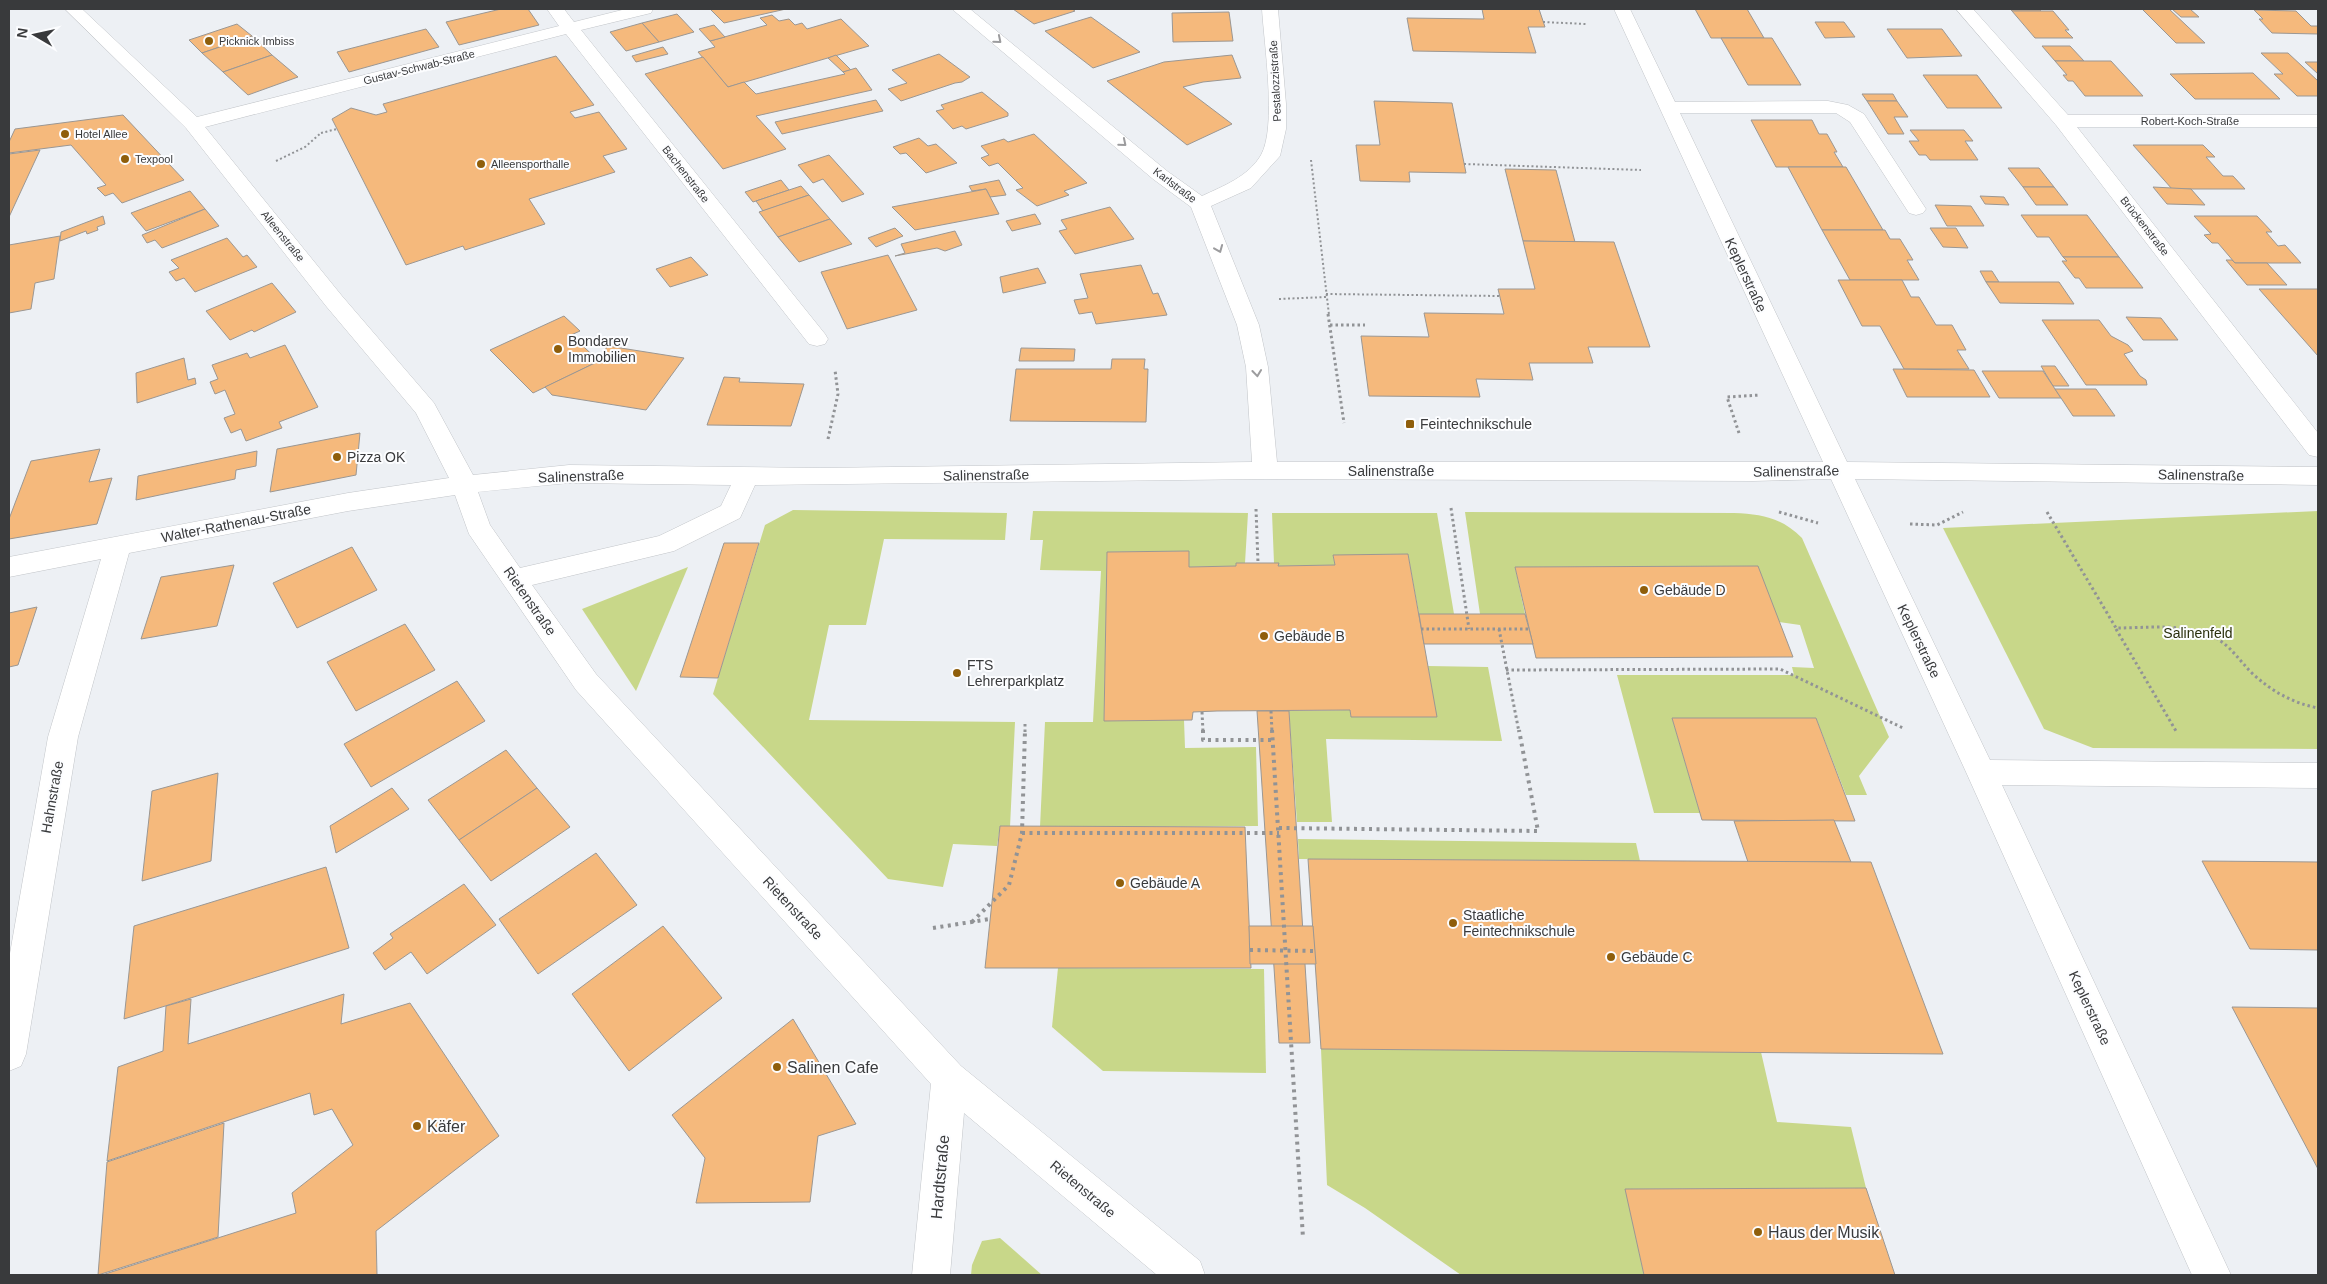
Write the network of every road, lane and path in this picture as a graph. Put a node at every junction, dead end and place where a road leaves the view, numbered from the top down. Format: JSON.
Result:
{"nodes":[{"id":1,"x":73,"y":9,"type":"edge"},
{"id":2,"x":555,"y":9,"type":"edge"},
{"id":3,"x":645,"y":9,"type":"edge"},
{"id":4,"x":960,"y":9,"type":"edge"},
{"id":5,"x":1270,"y":9,"type":"edge"},
{"id":6,"x":1622,"y":9,"type":"edge"},
{"id":7,"x":1964,"y":9,"type":"edge"},
{"id":8,"x":1543,"y":22,"type":"dead end"},
{"id":9,"x":1586,"y":24,"type":"dead end"},
{"id":10,"x":571,"y":29,"type":"junction"},
{"id":11,"x":1668,"y":108,"type":"junction"},
{"id":12,"x":2063,"y":121,"type":"junction"},
{"id":13,"x":2318,"y":121,"type":"edge"},
{"id":14,"x":193,"y":124,"type":"junction"},
{"id":15,"x":321,"y":134,"type":"dead end"},
{"id":16,"x":1310,"y":153,"type":"dead end"},
{"id":17,"x":276,"y":161,"type":"dead end"},
{"id":18,"x":1464,"y":164,"type":"dead end"},
{"id":19,"x":1641,"y":170,"type":"dead end"},
{"id":20,"x":1200,"y":204,"type":"junction"},
{"id":21,"x":1916,"y":209,"type":"dead end"},
{"id":22,"x":1326,"y":294,"type":"junction"},
{"id":23,"x":1500,"y":296,"type":"dead end"},
{"id":24,"x":1330,"y":325,"type":"junction"},
{"id":25,"x":1365,"y":325,"type":"dead end"},
{"id":26,"x":817,"y":339,"type":"joint"},
{"id":27,"x":1344,"y":423,"type":"dead end"},
{"id":28,"x":2318,"y":449,"type":"edge"},
{"id":29,"x":1265,"y":470,"type":"junction"},
{"id":30,"x":1838,"y":470,"type":"junction"},
{"id":31,"x":746,"y":476,"type":"junction"},
{"id":32,"x":820,"y":476,"type":"junction"},
{"id":33,"x":2318,"y":476,"type":"edge"},
{"id":34,"x":464,"y":485,"type":"junction"},
{"id":35,"x":1256,"y":504,"type":"dead end"},
{"id":36,"x":1450,"y":505,"type":"dead end"},
{"id":37,"x":1773,"y":510,"type":"dead end"},
{"id":38,"x":2047,"y":510,"type":"dead end"},
{"id":39,"x":1862,"y":523,"type":"junction"},
{"id":40,"x":118,"y":546,"type":"junction"},
{"id":41,"x":1258,"y":563,"type":"dead end"},
{"id":42,"x":9,"y":567,"type":"edge"},
{"id":43,"x":514,"y":579,"type":"junction"},
{"id":44,"x":2116,"y":628,"type":"junction"},
{"id":45,"x":1421,"y":629,"type":"dead end"},
{"id":46,"x":1469,"y":629,"type":"junction"},
{"id":47,"x":1498,"y":629,"type":"junction"},
{"id":48,"x":1529,"y":629,"type":"dead end"},
{"id":49,"x":1506,"y":670,"type":"junction"},
{"id":50,"x":2318,"y":708,"type":"edge"},
{"id":51,"x":1271,"y":711,"type":"dead end"},
{"id":52,"x":1202,"y":712,"type":"dead end"},
{"id":53,"x":1025,"y":722,"type":"dead end"},
{"id":54,"x":1903,"y":728,"type":"dead end"},
{"id":55,"x":2178,"y":736,"type":"dead end"},
{"id":56,"x":1274,"y":740,"type":"junction"},
{"id":57,"x":1981,"y":772,"type":"junction"},
{"id":58,"x":2318,"y":775,"type":"edge"},
{"id":59,"x":1279,"y":830,"type":"junction"},
{"id":60,"x":1022,"y":832,"type":"junction"},
{"id":61,"x":990,"y":919,"type":"dead end"},
{"id":62,"x":972,"y":922,"type":"junction"},
{"id":63,"x":933,"y":928,"type":"dead end"},
{"id":64,"x":1250,"y":950,"type":"dead end"},
{"id":65,"x":1286,"y":950,"type":"junction"},
{"id":66,"x":1314,"y":950,"type":"dead end"},
{"id":67,"x":9,"y":1054,"type":"edge"},
{"id":68,"x":949,"y":1078,"type":"junction"},
{"id":69,"x":1303,"y":1238,"type":"dead end"},
{"id":70,"x":931,"y":1275,"type":"edge"},
{"id":71,"x":1186,"y":1275,"type":"edge"},
{"id":72,"x":2212,"y":1275,"type":"edge"}],
"edges":[{"from":1,"to":14,"type":"street","name":"Alleenstraße"},
{"from":2,"to":10,"type":"street","name":"Bachenstraße"},
{"from":3,"to":10,"type":"street","name":"Gustav-Schwab-Straße"},
{"from":4,"to":20,"type":"street","name":"Karlstraße","one_way":true},
{"from":5,"to":20,"type":"street","name":"Pestalozzistraße"},
{"from":6,"to":11,"type":"street","name":"Keplerstraße"},
{"from":7,"to":12,"type":"street","name":"Brückenstraße"},
{"from":8,"to":9,"type":"path"},
{"from":10,"to":14,"type":"street","name":"Gustav-Schwab-Straße"},
{"from":10,"to":26,"type":"street","name":"Bachenstraße"},
{"from":11,"to":21,"type":"street"},
{"from":11,"to":30,"type":"street","name":"Keplerstraße"},
{"from":12,"to":13,"type":"street","name":"Robert-Koch-Straße"},
{"from":12,"to":28,"type":"street","name":"Brückenstraße"},
{"from":14,"to":34,"type":"street","name":"Alleenstraße"},
{"from":15,"to":17,"type":"path"},
{"from":16,"to":22,"type":"path"},
{"from":18,"to":19,"type":"path"},
{"from":20,"to":29,"type":"street","name":"Karlstraße","one_way":true},
{"from":22,"to":23,"type":"path"},
{"from":22,"to":24,"type":"path"},
{"from":24,"to":25,"type":"path"},
{"from":24,"to":27,"type":"path"},
{"from":26,"to":32,"type":"path"},
{"from":29,"to":30,"type":"street","name":"Salinenstraße"},
{"from":29,"to":32,"type":"street","name":"Salinenstraße"},
{"from":30,"to":33,"type":"street","name":"Salinenstraße"},
{"from":30,"to":39,"type":"street","name":"Keplerstraße"},
{"from":31,"to":32,"type":"street","name":"Salinenstraße"},
{"from":31,"to":34,"type":"street","name":"Salinenstraße"},
{"from":31,"to":43,"type":"street"},
{"from":34,"to":40,"type":"street","name":"Walter-Rathenau-Straße"},
{"from":34,"to":43,"type":"street","name":"Rietenstraße"},
{"from":35,"to":41,"type":"path"},
{"from":36,"to":46,"type":"path"},
{"from":37,"to":39,"type":"path"},
{"from":38,"to":44,"type":"path"},
{"from":39,"to":57,"type":"street","name":"Keplerstraße"},
{"from":40,"to":42,"type":"street","name":"Walter-Rathenau-Straße"},
{"from":40,"to":67,"type":"street","name":"Hahnstraße"},
{"from":43,"to":68,"type":"street","name":"Rietenstraße"},
{"from":44,"to":50,"type":"path"},
{"from":44,"to":55,"type":"path"},
{"from":45,"to":46,"type":"path"},
{"from":46,"to":47,"type":"path"},
{"from":47,"to":48,"type":"path"},
{"from":47,"to":49,"type":"path"},
{"from":49,"to":54,"type":"path"},
{"from":49,"to":59,"type":"path"},
{"from":51,"to":56,"type":"path"},
{"from":52,"to":56,"type":"path"},
{"from":53,"to":60,"type":"path"},
{"from":56,"to":59,"type":"path"},
{"from":57,"to":58,"type":"street"},
{"from":57,"to":72,"type":"street","name":"Keplerstraße"},
{"from":59,"to":60,"type":"path"},
{"from":59,"to":65,"type":"path"},
{"from":60,"to":62,"type":"path"},
{"from":61,"to":62,"type":"path"},
{"from":62,"to":63,"type":"path"},
{"from":64,"to":65,"type":"path"},
{"from":65,"to":66,"type":"path"},
{"from":65,"to":69,"type":"path"},
{"from":68,"to":70,"type":"street","name":"Hardtstraße"},
{"from":68,"to":71,"type":"street","name":"Rietenstraße"}]}
